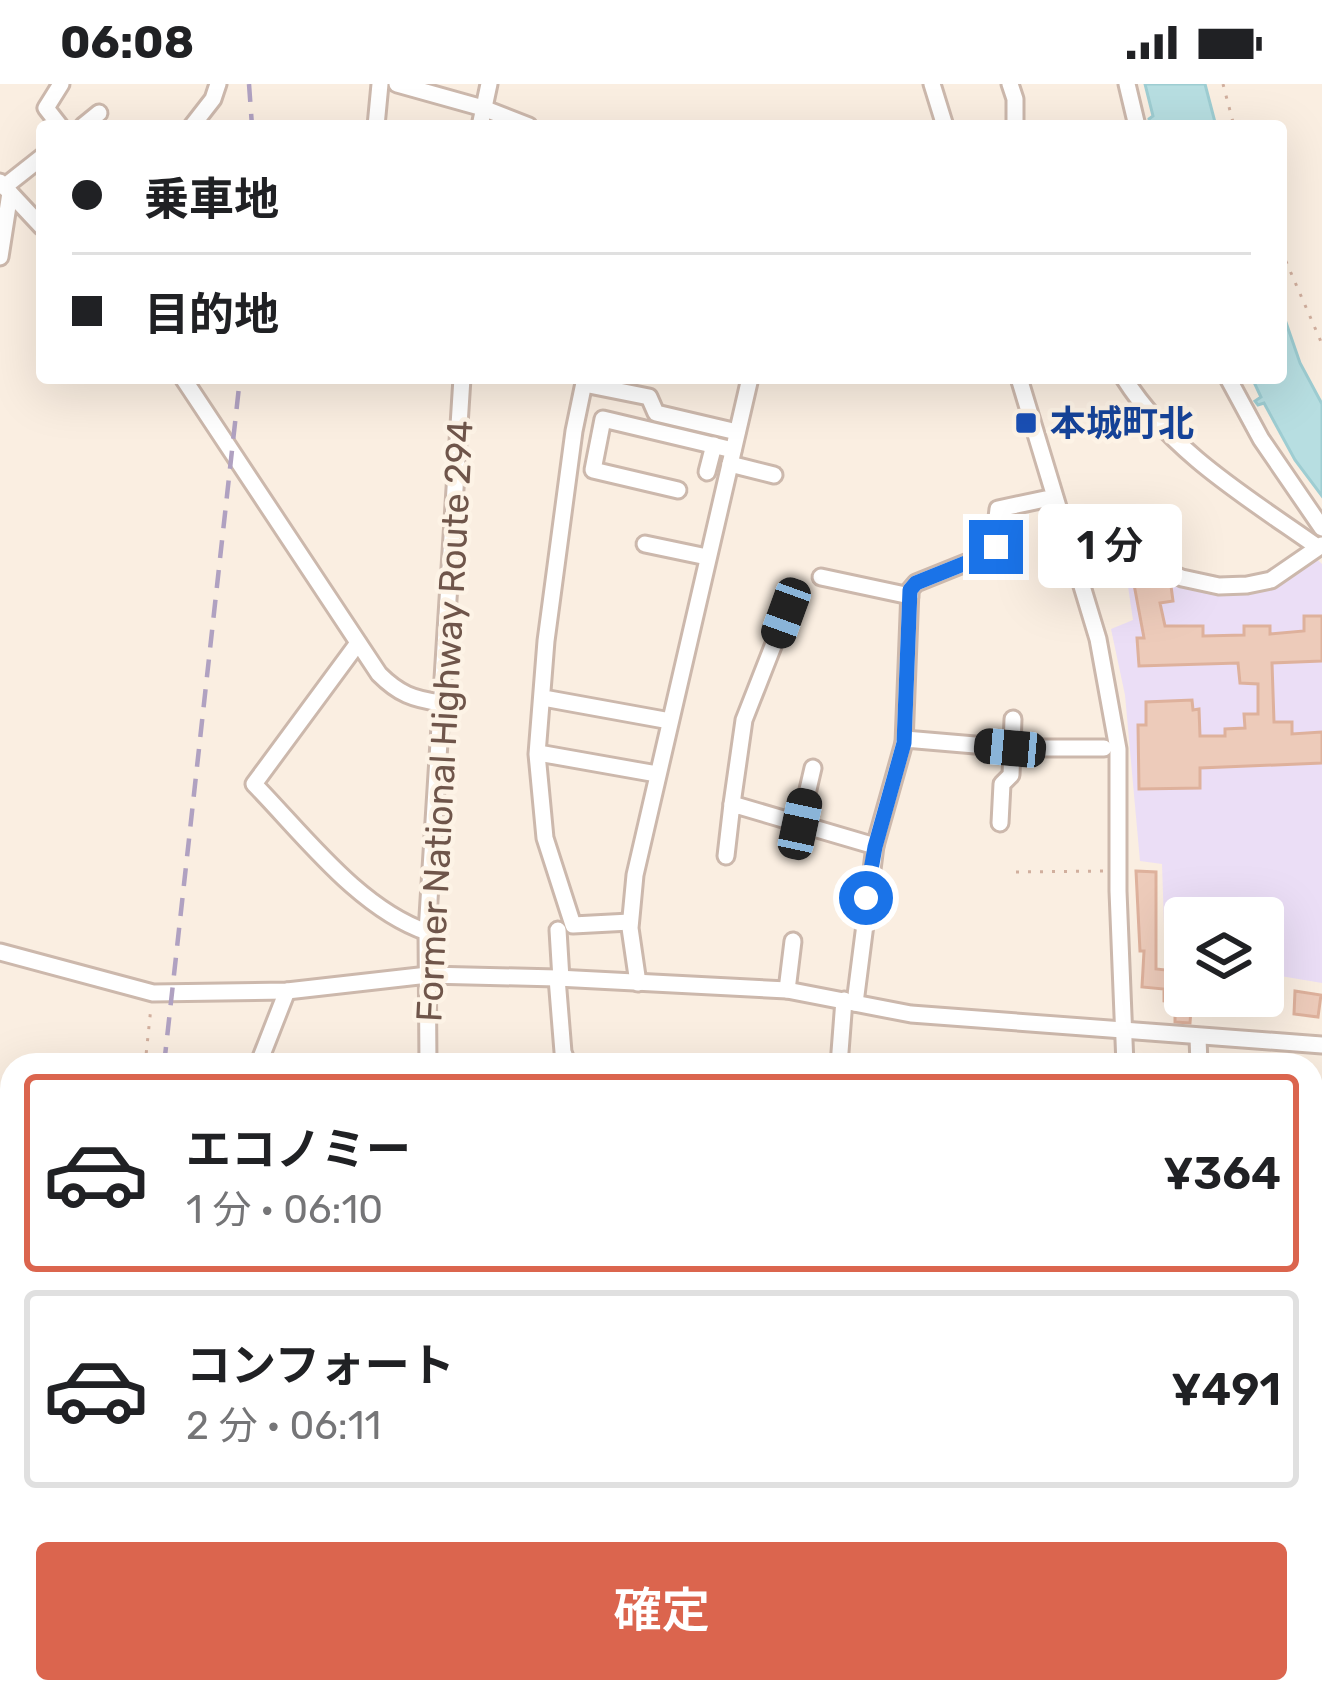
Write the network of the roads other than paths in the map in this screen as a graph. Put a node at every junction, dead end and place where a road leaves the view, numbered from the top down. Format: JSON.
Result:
{"nodes":[{"id":1,"x":61,"y":84,"type":"edge"},
{"id":2,"x":218,"y":84,"type":"edge"},
{"id":3,"x":380,"y":84,"type":"edge"},
{"id":4,"x":397,"y":84,"type":"edge"},
{"id":5,"x":490,"y":84,"type":"edge"},
{"id":6,"x":932,"y":84,"type":"edge"},
{"id":7,"x":1010,"y":84,"type":"edge"},
{"id":8,"x":1126,"y":84,"type":"edge"},
{"id":9,"x":483,"y":108,"type":"junction"},
{"id":10,"x":99,"y":113,"type":"dead end"},
{"id":11,"x":55,"y":120,"type":"edge"},
{"id":12,"x":90,"y":120,"type":"edge"},
{"id":13,"x":197,"y":120,"type":"edge"},
{"id":14,"x":377,"y":120,"type":"edge"},
{"id":15,"x":481,"y":120,"type":"edge"},
{"id":16,"x":514,"y":120,"type":"edge"},
{"id":17,"x":942,"y":120,"type":"edge"},
{"id":18,"x":1015,"y":120,"type":"edge"},
{"id":19,"x":1135,"y":120,"type":"edge"},
{"id":20,"x":36,"y":162,"type":"edge"},
{"id":21,"x":4,"y":187,"type":"edge"},
{"id":22,"x":36,"y":221,"type":"edge"},
{"id":23,"x":0,"y":257,"type":"edge"},
{"id":24,"x":187,"y":384,"type":"edge"},
{"id":25,"x":462,"y":384,"type":"edge"},
{"id":26,"x":585,"y":384,"type":"edge"},
{"id":27,"x":597,"y":384,"type":"edge"},
{"id":28,"x":749,"y":384,"type":"edge"},
{"id":29,"x":1021,"y":384,"type":"edge"},
{"id":30,"x":1128,"y":384,"type":"edge"},
{"id":31,"x":1231,"y":384,"type":"edge"},
{"id":32,"x":714,"y":445,"type":"junction"},
{"id":33,"x":733,"y":449,"type":"junction"},
{"id":34,"x":707,"y":472,"type":"dead end"},
{"id":35,"x":774,"y":475,"type":"dead end"},
{"id":36,"x":678,"y":490,"type":"dead end"},
{"id":37,"x":1045,"y":499,"type":"dead end"},
{"id":38,"x":1322,"y":528,"type":"edge"},
{"id":39,"x":645,"y":544,"type":"dead end"},
{"id":40,"x":1319,"y":545,"type":"edge"},
{"id":41,"x":707,"y":557,"type":"junction"},
{"id":42,"x":1080,"y":573,"type":"junction"},
{"id":43,"x":821,"y":577,"type":"dead end"},
{"id":44,"x":910,"y":596,"type":"junction"},
{"id":45,"x":786,"y":613,"type":"dead end"},
{"id":46,"x":358,"y":643,"type":"junction"},
{"id":47,"x":549,"y":699,"type":"dead end"},
{"id":48,"x":441,"y":703,"type":"junction"},
{"id":49,"x":1013,"y":719,"type":"dead end"},
{"id":50,"x":670,"y":721,"type":"junction"},
{"id":51,"x":904,"y":743,"type":"junction"},
{"id":52,"x":1010,"y":748,"type":"junction"},
{"id":53,"x":1104,"y":748,"type":"dead end"},
{"id":54,"x":544,"y":754,"type":"dead end"},
{"id":55,"x":813,"y":768,"type":"dead end"},
{"id":56,"x":656,"y":774,"type":"junction"},
{"id":57,"x":732,"y":804,"type":"junction"},
{"id":58,"x":1000,"y":823,"type":"dead end"},
{"id":59,"x":800,"y":824,"type":"junction"},
{"id":60,"x":875,"y":847,"type":"junction"},
{"id":61,"x":726,"y":856,"type":"dead end"},
{"id":62,"x":630,"y":922,"type":"junction"},
{"id":63,"x":558,"y":930,"type":"dead end"},
{"id":64,"x":427,"y":932,"type":"junction"},
{"id":65,"x":794,"y":941,"type":"dead end"},
{"id":66,"x":0,"y":952,"type":"edge"},
{"id":67,"x":428,"y":975,"type":"junction"},
{"id":68,"x":559,"y":979,"type":"junction"},
{"id":69,"x":638,"y":983,"type":"junction"},
{"id":70,"x":787,"y":990,"type":"junction"},
{"id":71,"x":287,"y":991,"type":"junction"},
{"id":72,"x":850,"y":1002,"type":"junction"},
{"id":73,"x":1125,"y":1030,"type":"junction"},
{"id":74,"x":1198,"y":1037,"type":"junction"},
{"id":75,"x":1322,"y":1045,"type":"edge"},
{"id":76,"x":263,"y":1053,"type":"edge"},
{"id":77,"x":428,"y":1053,"type":"edge"},
{"id":78,"x":563,"y":1053,"type":"edge"},
{"id":79,"x":840,"y":1053,"type":"edge"},
{"id":80,"x":1125,"y":1053,"type":"edge"},
{"id":81,"x":1199,"y":1053,"type":"edge"}],
"edges":[{"from":1,"to":11,"type":"street"},
{"from":2,"to":13,"type":"street"},
{"from":3,"to":14,"type":"street"},
{"from":4,"to":9,"type":"street"},
{"from":5,"to":9,"type":"street"},
{"from":6,"to":17,"type":"street"},
{"from":7,"to":18,"type":"street"},
{"from":8,"to":19,"type":"street"},
{"from":9,"to":15,"type":"street"},
{"from":9,"to":16,"type":"street"},
{"from":10,"to":12,"type":"street"},
{"from":20,"to":21,"type":"street"},
{"from":21,"to":22,"type":"street"},
{"from":21,"to":23,"type":"street"},
{"from":24,"to":46,"type":"street"},
{"from":25,"to":48,"type":"street","name":"Former National Highway Route 294"},
{"from":26,"to":62,"type":"street"},
{"from":27,"to":33,"type":"street"},
{"from":28,"to":33,"type":"street"},
{"from":29,"to":42,"type":"street"},
{"from":30,"to":40,"type":"street"},
{"from":31,"to":38,"type":"street"},
{"from":32,"to":33,"type":"street"},
{"from":32,"to":34,"type":"street"},
{"from":32,"to":36,"type":"street"},
{"from":33,"to":35,"type":"street"},
{"from":33,"to":41,"type":"street"},
{"from":37,"to":44,"type":"street"},
{"from":39,"to":41,"type":"street"},
{"from":40,"to":42,"type":"street"},
{"from":41,"to":50,"type":"street"},
{"from":42,"to":73,"type":"street"},
{"from":43,"to":44,"type":"street"},
{"from":44,"to":51,"type":"street"},
{"from":45,"to":57,"type":"street"},
{"from":46,"to":48,"type":"street"},
{"from":46,"to":64,"type":"street"},
{"from":47,"to":50,"type":"street"},
{"from":48,"to":64,"type":"street","name":"Former National Highway Route 294"},
{"from":49,"to":52,"type":"street"},
{"from":50,"to":56,"type":"street"},
{"from":51,"to":52,"type":"street"},
{"from":51,"to":60,"type":"street"},
{"from":52,"to":53,"type":"street"},
{"from":52,"to":58,"type":"street"},
{"from":54,"to":56,"type":"street"},
{"from":55,"to":59,"type":"street"},
{"from":56,"to":62,"type":"street"},
{"from":57,"to":59,"type":"street"},
{"from":57,"to":61,"type":"street"},
{"from":59,"to":60,"type":"street"},
{"from":60,"to":72,"type":"street"},
{"from":62,"to":69,"type":"street"},
{"from":63,"to":68,"type":"street"},
{"from":64,"to":67,"type":"street","name":"Former National Highway Route 294"},
{"from":65,"to":70,"type":"street"},
{"from":66,"to":71,"type":"street"},
{"from":67,"to":68,"type":"street"},
{"from":67,"to":71,"type":"street"},
{"from":67,"to":77,"type":"street","name":"Former National Highway Route 294"},
{"from":68,"to":69,"type":"street"},
{"from":68,"to":78,"type":"street"},
{"from":69,"to":70,"type":"street"},
{"from":70,"to":72,"type":"street"},
{"from":71,"to":76,"type":"street"},
{"from":72,"to":73,"type":"street"},
{"from":72,"to":79,"type":"street"},
{"from":73,"to":74,"type":"street"},
{"from":73,"to":80,"type":"street"},
{"from":74,"to":75,"type":"street"},
{"from":74,"to":81,"type":"street"}]}
